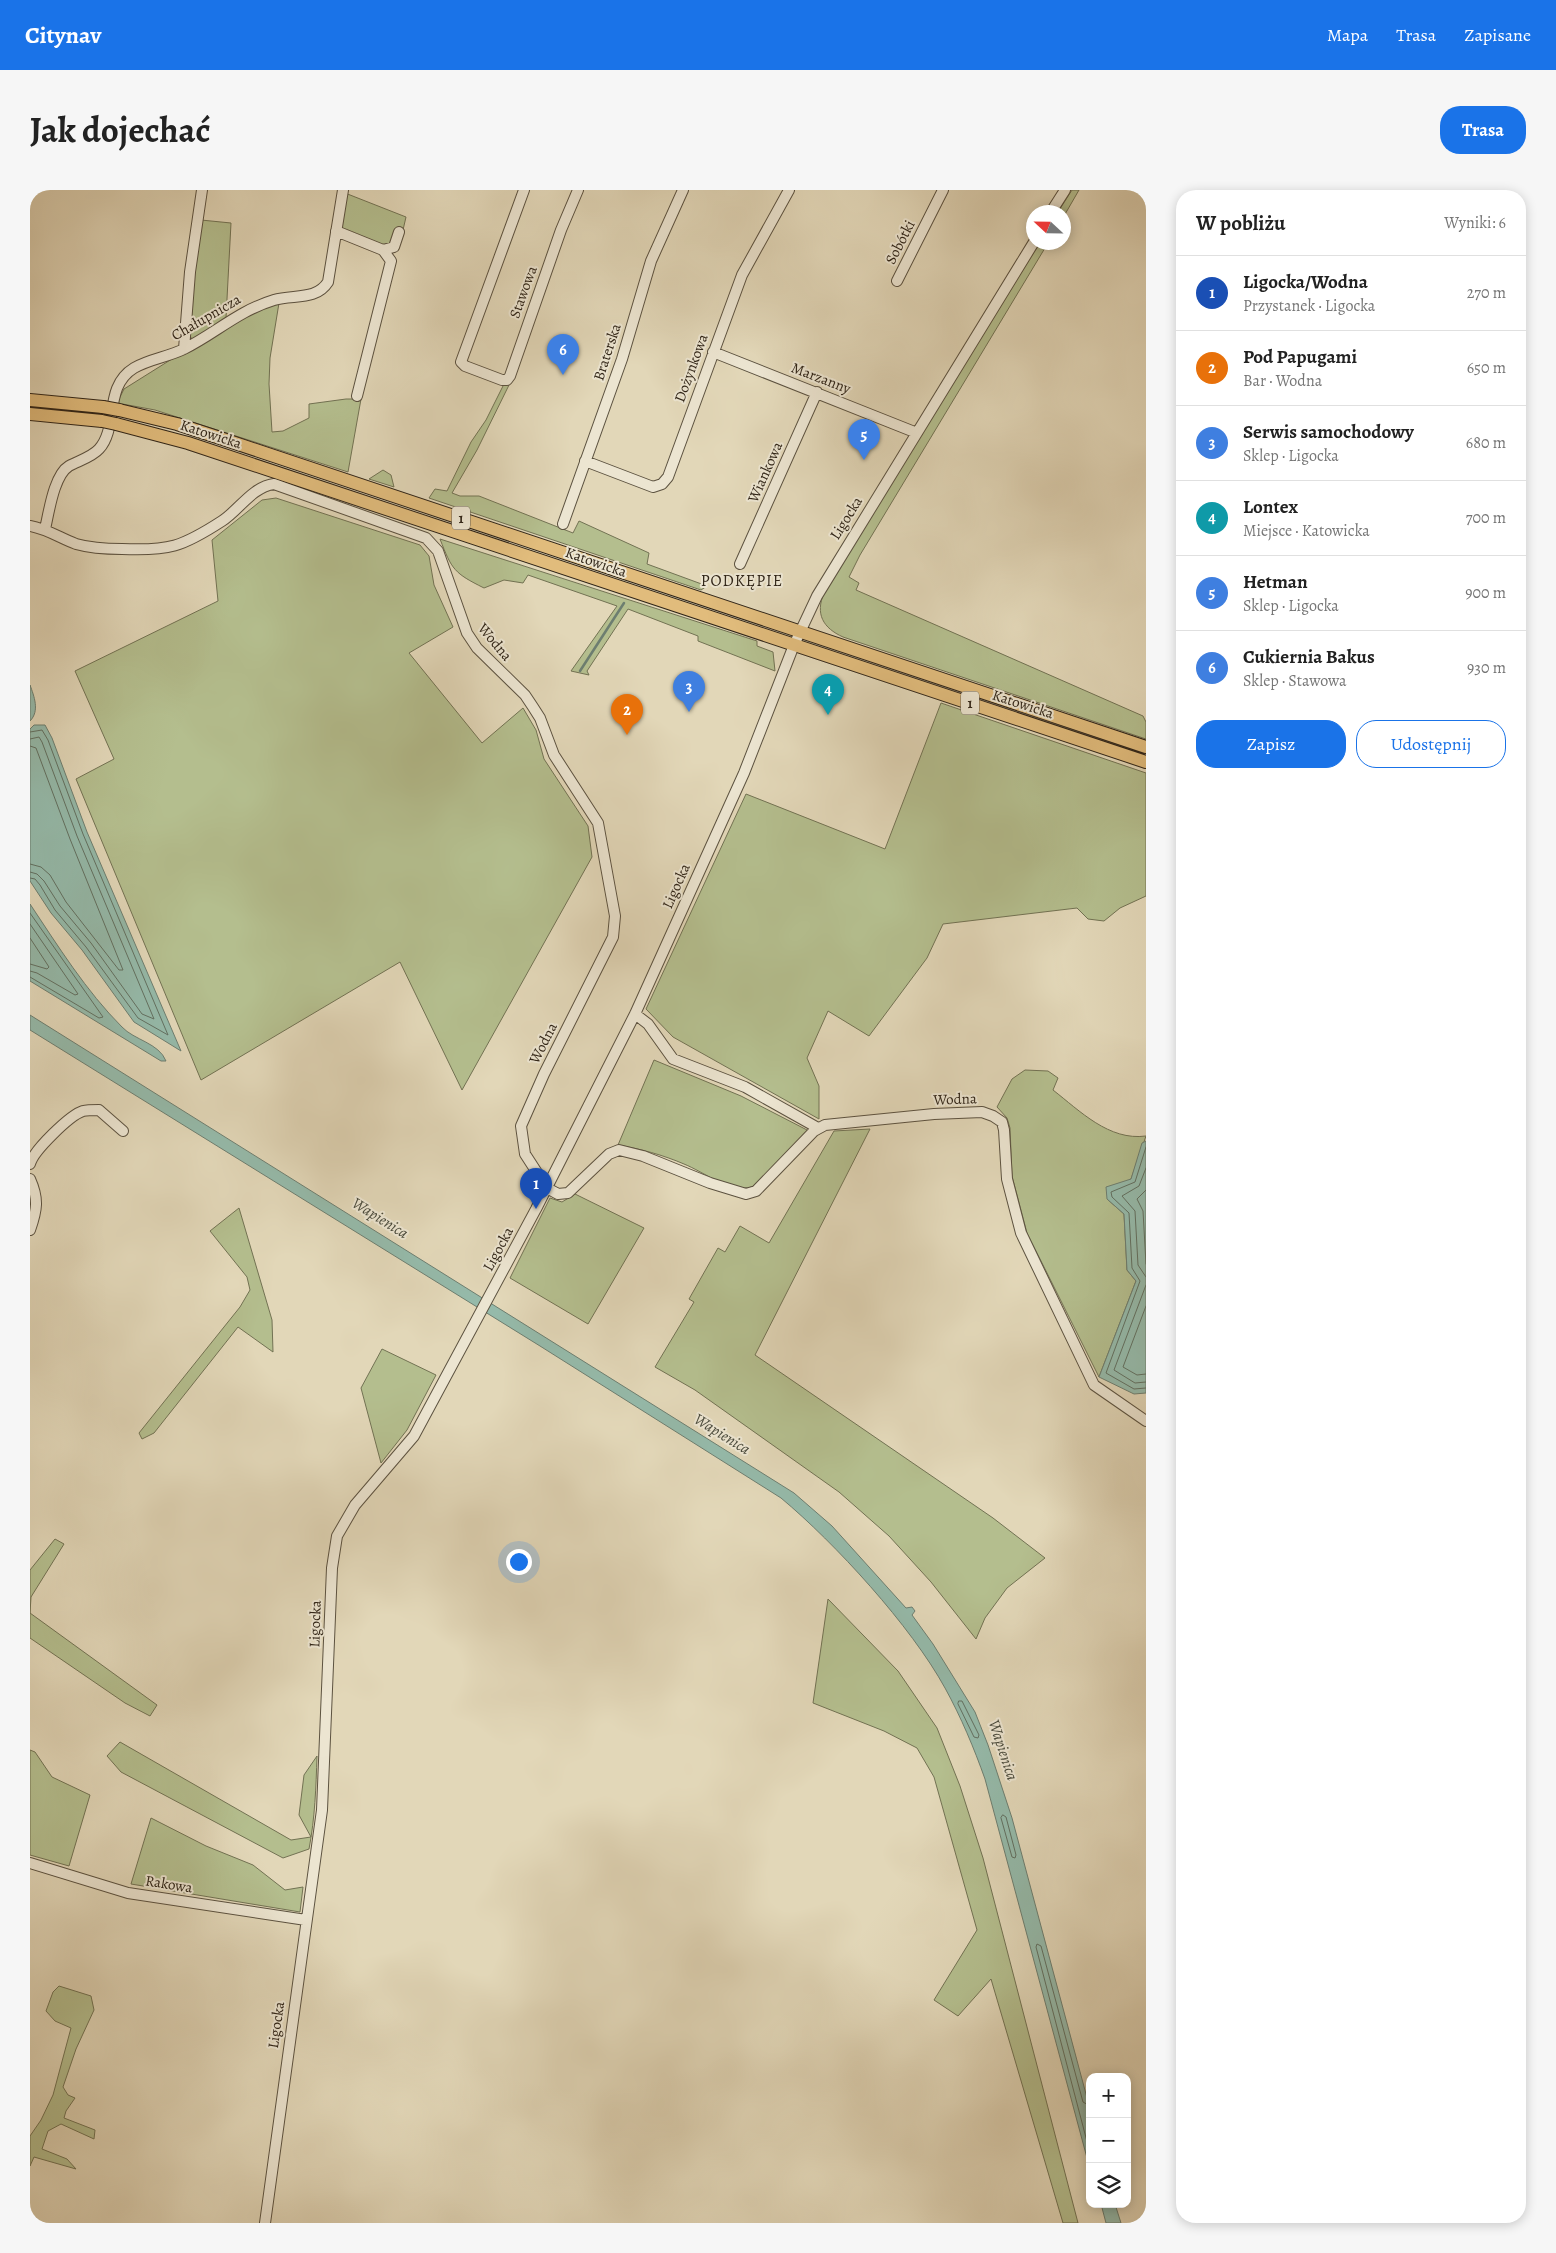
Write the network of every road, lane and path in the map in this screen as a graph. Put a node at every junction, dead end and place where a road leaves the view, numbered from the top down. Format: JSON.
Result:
{"nodes":[{"id":1,"x":202,"y":190,"type":"edge"},
{"id":2,"x":343,"y":190,"type":"edge"},
{"id":3,"x":524,"y":190,"type":"edge"},
{"id":4,"x":578,"y":190,"type":"edge"},
{"id":5,"x":683,"y":190,"type":"edge"},
{"id":6,"x":789,"y":190,"type":"edge"},
{"id":7,"x":943,"y":190,"type":"edge"},
{"id":8,"x":1065,"y":190,"type":"edge"},
{"id":9,"x":1056,"y":205,"type":"edge"},
{"id":10,"x":336,"y":231,"type":"junction"},
{"id":11,"x":399,"y":232,"type":"dead end"},
{"id":12,"x":394,"y":247,"type":"junction"},
{"id":13,"x":383,"y":250,"type":"junction"},
{"id":14,"x":1029,"y":250,"type":"edge"},
{"id":15,"x":391,"y":261,"type":"junction"},
{"id":16,"x":896,"y":282,"type":"dead end"},
{"id":17,"x":184,"y":349,"type":"junction"},
{"id":18,"x":713,"y":352,"type":"junction"},
{"id":19,"x":817,"y":392,"type":"junction"},
{"id":20,"x":357,"y":396,"type":"dead end"},
{"id":21,"x":30,"y":400,"type":"edge"},
{"id":22,"x":30,"y":414,"type":"edge"},
{"id":23,"x":917,"y":433,"type":"junction"},
{"id":24,"x":585,"y":461,"type":"junction"},
{"id":25,"x":563,"y":524,"type":"dead end"},
{"id":26,"x":30,"y":526,"type":"edge"},
{"id":27,"x":46,"y":529,"type":"junction"},
{"id":28,"x":740,"y":564,"type":"dead end"},
{"id":29,"x":800,"y":631,"type":"junction"},
{"id":30,"x":794,"y":645,"type":"junction"},
{"id":31,"x":1146,"y":747,"type":"edge"},
{"id":32,"x":1146,"y":762,"type":"edge"},
{"id":33,"x":634,"y":1014,"type":"junction"},
{"id":34,"x":818,"y":1128,"type":"junction"},
{"id":35,"x":122,"y":1131,"type":"dead end"},
{"id":36,"x":30,"y":1164,"type":"edge"},
{"id":37,"x":30,"y":1179,"type":"edge"},
{"id":38,"x":547,"y":1188,"type":"junction"},
{"id":39,"x":30,"y":1230,"type":"edge"},
{"id":40,"x":1146,"y":1422,"type":"edge"},
{"id":41,"x":30,"y":1863,"type":"edge"},
{"id":42,"x":306,"y":1920,"type":"junction"},
{"id":43,"x":264,"y":2223,"type":"edge"}],
"edges":[{"from":1,"to":17,"type":"street"},
{"from":2,"to":10,"type":"street","name":"Chałupnicza"},
{"from":3,"to":4,"type":"street","name":"Stawowa"},
{"from":5,"to":24,"type":"street","name":"Braterska"},
{"from":6,"to":18,"type":"street","name":"Dożynkowa"},
{"from":7,"to":16,"type":"street","name":"Sobótki"},
{"from":8,"to":9,"type":"street"},
{"from":10,"to":13,"type":"street"},
{"from":10,"to":17,"type":"street","name":"Chałupnicza"},
{"from":11,"to":12,"type":"street"},
{"from":12,"to":13,"type":"street"},
{"from":12,"to":15,"type":"street"},
{"from":13,"to":15,"type":"street"},
{"from":14,"to":23,"type":"street","name":"Ligocka"},
{"from":15,"to":20,"type":"street"},
{"from":17,"to":27,"type":"street","name":"Chałupnicza"},
{"from":18,"to":19,"type":"street","name":"Marzanny"},
{"from":18,"to":24,"type":"street","name":"Dożynkowa"},
{"from":19,"to":23,"type":"street","name":"Marzanny"},
{"from":19,"to":28,"type":"street","name":"Wiankowa"},
{"from":21,"to":29,"type":"main road","name":"Katowicka","number":"1","bridge":true},
{"from":22,"to":30,"type":"main road","name":"Katowicka","number":"1","bridge":true},
{"from":23,"to":29,"type":"street","name":"Ligocka"},
{"from":24,"to":25,"type":"street","name":"Braterska"},
{"from":26,"to":27,"type":"street","name":"Wodna"},
{"from":27,"to":38,"type":"street","name":"Wodna"},
{"from":29,"to":30,"type":"street","name":"Ligocka"},
{"from":29,"to":31,"type":"main road","name":"Katowicka","number":"1"},
{"from":30,"to":32,"type":"main road","name":"Katowicka","number":"1"},
{"from":30,"to":33,"type":"street","name":"Ligocka"},
{"from":33,"to":34,"type":"street"},
{"from":33,"to":38,"type":"street","name":"Ligocka"},
{"from":34,"to":38,"type":"street"},
{"from":34,"to":40,"type":"street","name":"Wodna"},
{"from":35,"to":36,"type":"street"},
{"from":37,"to":39,"type":"street"},
{"from":38,"to":42,"type":"street","name":"Ligocka"},
{"from":41,"to":42,"type":"street","name":"Rakowa"},
{"from":42,"to":43,"type":"street","name":"Ligocka"}]}
